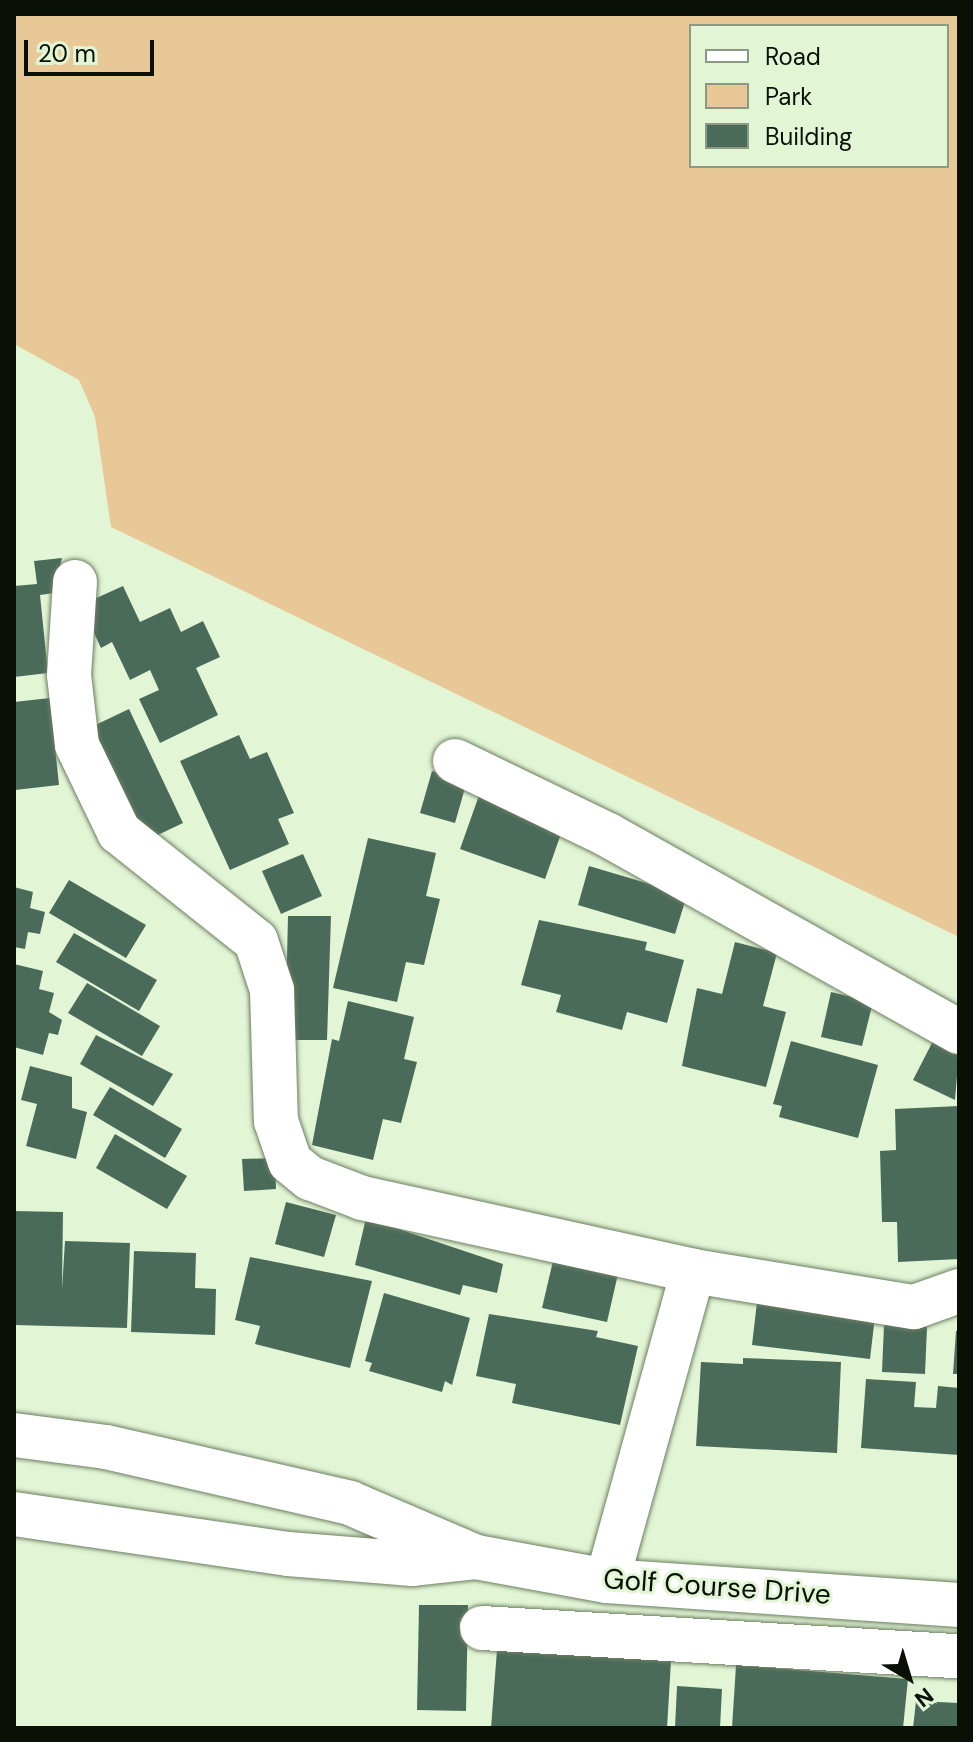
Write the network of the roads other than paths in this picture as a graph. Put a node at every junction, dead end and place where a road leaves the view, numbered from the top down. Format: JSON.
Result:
{"nodes":[{"id":1,"x":75,"y":582,"type":"dead end"},
{"id":2,"x":455,"y":761,"type":"dead end"},
{"id":3,"x":959,"y":1032,"type":"edge"},
{"id":4,"x":693,"y":1271,"type":"junction"},
{"id":5,"x":959,"y":1291,"type":"edge"},
{"id":6,"x":14,"y":1435,"type":"edge"},
{"id":7,"x":14,"y":1514,"type":"edge"},
{"id":8,"x":476,"y":1557,"type":"junction"},
{"id":9,"x":607,"y":1581,"type":"junction"},
{"id":10,"x":959,"y":1605,"type":"edge"},
{"id":11,"x":482,"y":1628,"type":"dead end"},
{"id":12,"x":959,"y":1656,"type":"edge"}],
"edges":[{"from":1,"to":4,"type":"street"},
{"from":2,"to":3,"type":"street"},
{"from":4,"to":5,"type":"street"},
{"from":4,"to":9,"type":"street"},
{"from":6,"to":8,"type":"street","name":"Golf Course Drive"},
{"from":7,"to":8,"type":"street","name":"Golf Course Drive"},
{"from":8,"to":9,"type":"street","name":"Golf Course Drive"},
{"from":9,"to":10,"type":"street","name":"Golf Course Drive"},
{"from":11,"to":12,"type":"street"}]}
